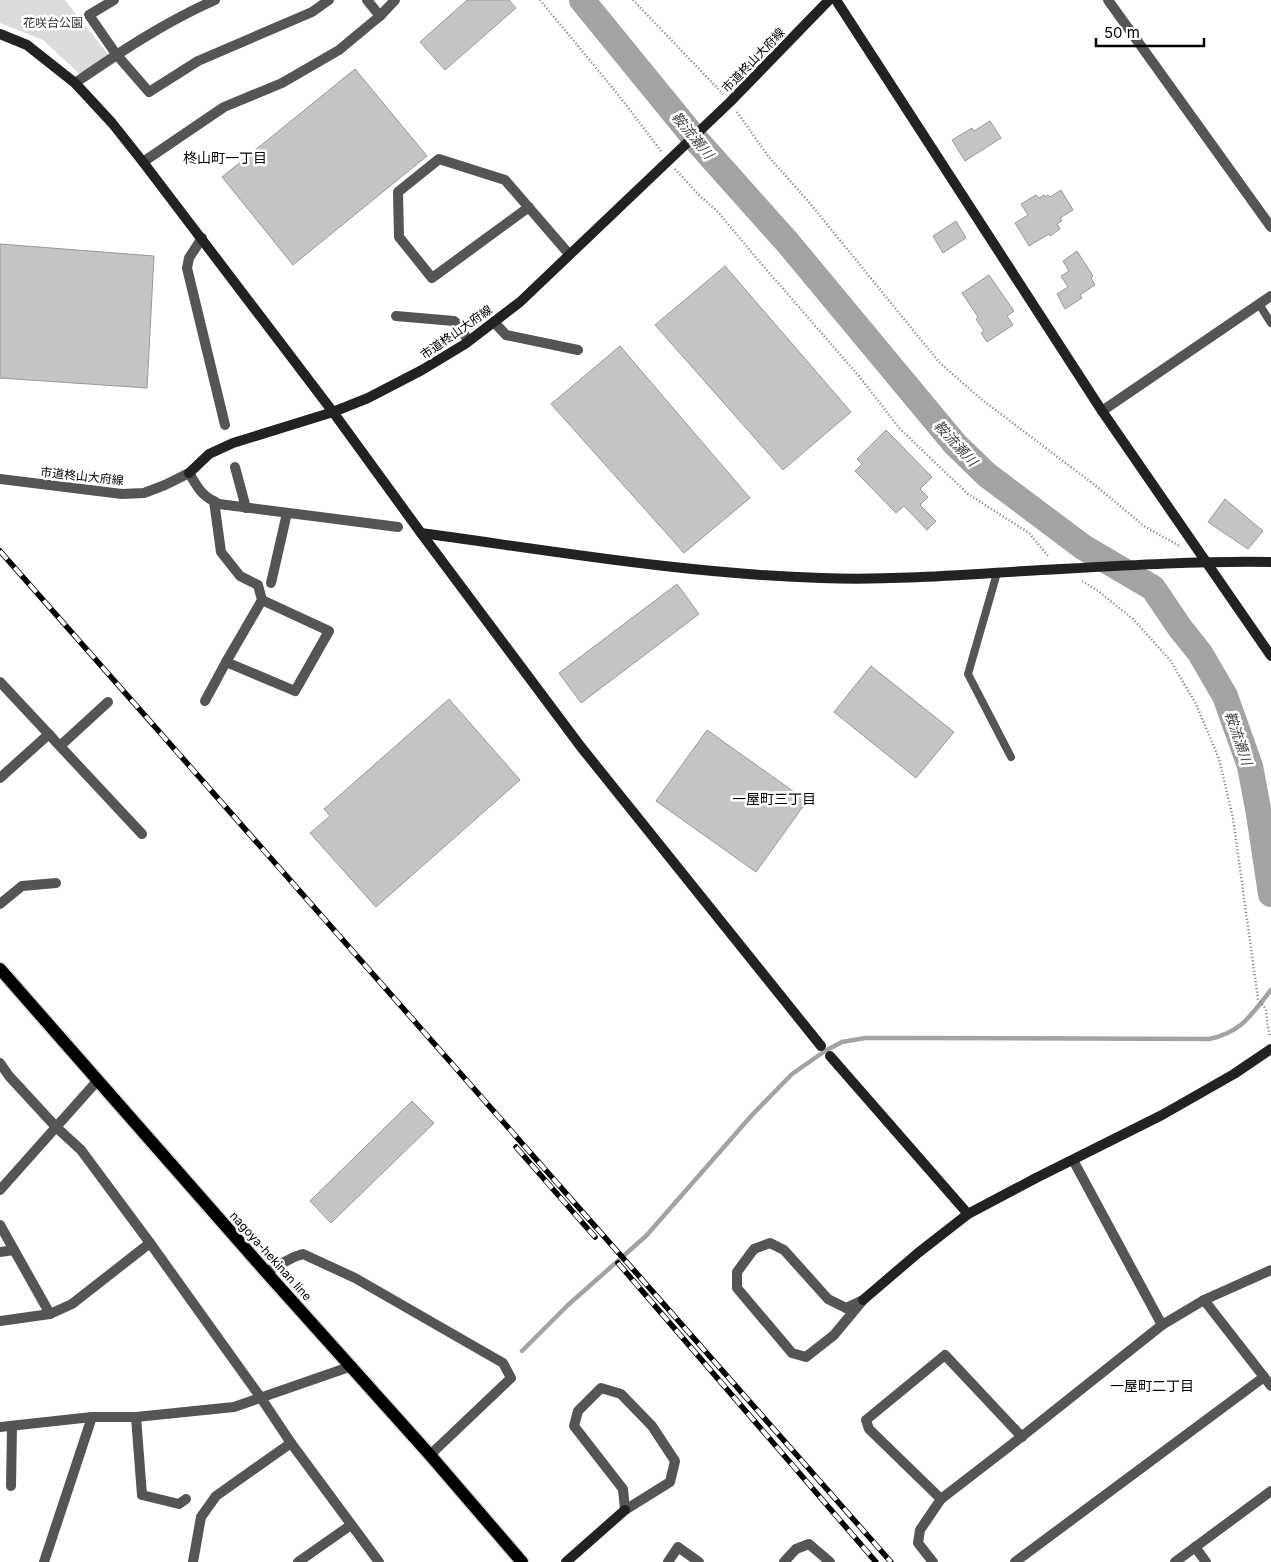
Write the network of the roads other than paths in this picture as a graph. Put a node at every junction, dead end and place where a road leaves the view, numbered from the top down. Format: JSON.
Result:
{"nodes":[{"id":1,"x":114,"y":0,"type":"edge"},
{"id":2,"x":215,"y":0,"type":"edge"},
{"id":3,"x":329,"y":0,"type":"edge"},
{"id":4,"x":367,"y":0,"type":"edge"},
{"id":5,"x":395,"y":0,"type":"edge"},
{"id":6,"x":829,"y":0,"type":"edge"},
{"id":7,"x":836,"y":0,"type":"edge"},
{"id":8,"x":1108,"y":0,"type":"edge"},
{"id":9,"x":380,"y":16,"type":"junction"},
{"id":10,"x":0,"y":34,"type":"edge"},
{"id":11,"x":116,"y":54,"type":"junction"},
{"id":12,"x":75,"y":83,"type":"junction"},
{"id":13,"x":143,"y":162,"type":"junction"},
{"id":14,"x":529,"y":207,"type":"junction"},
{"id":15,"x":1271,"y":227,"type":"edge"},
{"id":16,"x":202,"y":238,"type":"junction"},
{"id":17,"x":569,"y":254,"type":"junction"},
{"id":18,"x":1271,"y":296,"type":"edge"},
{"id":19,"x":1260,"y":304,"type":"junction"},
{"id":20,"x":396,"y":316,"type":"dead end"},
{"id":21,"x":494,"y":322,"type":"junction"},
{"id":22,"x":1271,"y":323,"type":"edge"},
{"id":23,"x":468,"y":341,"type":"junction"},
{"id":24,"x":578,"y":350,"type":"dead end"},
{"id":25,"x":1102,"y":411,"type":"junction"},
{"id":26,"x":333,"y":412,"type":"junction"},
{"id":27,"x":225,"y":425,"type":"dead end"},
{"id":28,"x":235,"y":467,"type":"dead end"},
{"id":29,"x":189,"y":474,"type":"junction"},
{"id":30,"x":0,"y":480,"type":"edge"},
{"id":31,"x":214,"y":501,"type":"junction"},
{"id":32,"x":246,"y":508,"type":"junction"},
{"id":33,"x":287,"y":513,"type":"junction"},
{"id":34,"x":398,"y":527,"type":"dead end"},
{"id":35,"x":421,"y":533,"type":"junction"},
{"id":36,"x":1206,"y":562,"type":"junction"},
{"id":37,"x":1271,"y":562,"type":"edge"},
{"id":38,"x":997,"y":573,"type":"junction"},
{"id":39,"x":271,"y":583,"type":"dead end"},
{"id":40,"x":262,"y":600,"type":"junction"},
{"id":41,"x":1271,"y":656,"type":"edge"},
{"id":42,"x":226,"y":662,"type":"junction"},
{"id":43,"x":0,"y":682,"type":"edge"},
{"id":44,"x":205,"y":700,"type":"dead end"},
{"id":45,"x":108,"y":702,"type":"dead end"},
{"id":46,"x":49,"y":734,"type":"junction"},
{"id":47,"x":60,"y":746,"type":"junction"},
{"id":48,"x":1011,"y":757,"type":"dead end"},
{"id":49,"x":0,"y":778,"type":"edge"},
{"id":50,"x":142,"y":834,"type":"dead end"},
{"id":51,"x":56,"y":883,"type":"dead end"},
{"id":52,"x":0,"y":904,"type":"edge"},
{"id":53,"x":0,"y":969,"type":"edge"},
{"id":54,"x":1271,"y":1049,"type":"edge"},
{"id":55,"x":0,"y":1063,"type":"edge"},
{"id":56,"x":4,"y":1076,"type":"edge"},
{"id":57,"x":98,"y":1080,"type":"junction"},
{"id":58,"x":56,"y":1127,"type":"junction"},
{"id":59,"x":1072,"y":1160,"type":"junction"},
{"id":60,"x":0,"y":1190,"type":"edge"},
{"id":61,"x":968,"y":1214,"type":"junction"},
{"id":62,"x":0,"y":1226,"type":"edge"},
{"id":63,"x":150,"y":1243,"type":"junction"},
{"id":64,"x":14,"y":1250,"type":"junction"},
{"id":65,"x":0,"y":1252,"type":"edge"},
{"id":66,"x":1271,"y":1270,"type":"edge"},
{"id":67,"x":266,"y":1272,"type":"junction"},
{"id":68,"x":863,"y":1300,"type":"junction"},
{"id":69,"x":1204,"y":1300,"type":"junction"},
{"id":70,"x":50,"y":1314,"type":"junction"},
{"id":71,"x":0,"y":1321,"type":"edge"},
{"id":72,"x":1162,"y":1325,"type":"junction"},
{"id":73,"x":352,"y":1366,"type":"junction"},
{"id":74,"x":1264,"y":1377,"type":"junction"},
{"id":75,"x":1271,"y":1386,"type":"edge"},
{"id":76,"x":261,"y":1398,"type":"junction"},
{"id":77,"x":136,"y":1416,"type":"junction"},
{"id":78,"x":92,"y":1417,"type":"junction"},
{"id":79,"x":12,"y":1426,"type":"junction"},
{"id":80,"x":0,"y":1427,"type":"edge"},
{"id":81,"x":1022,"y":1437,"type":"junction"},
{"id":82,"x":291,"y":1443,"type":"junction"},
{"id":83,"x":430,"y":1455,"type":"junction"},
{"id":84,"x":11,"y":1486,"type":"dead end"},
{"id":85,"x":1271,"y":1491,"type":"edge"},
{"id":86,"x":941,"y":1498,"type":"junction"},
{"id":87,"x":186,"y":1499,"type":"dead end"},
{"id":88,"x":625,"y":1510,"type":"junction"},
{"id":89,"x":352,"y":1525,"type":"junction"},
{"id":90,"x":1195,"y":1548,"type":"junction"},
{"id":91,"x":44,"y":1562,"type":"edge"},
{"id":92,"x":193,"y":1562,"type":"edge"},
{"id":93,"x":298,"y":1562,"type":"edge"},
{"id":94,"x":378,"y":1562,"type":"edge"},
{"id":95,"x":522,"y":1562,"type":"edge"},
{"id":96,"x":566,"y":1562,"type":"edge"},
{"id":97,"x":668,"y":1562,"type":"edge"},
{"id":98,"x":699,"y":1562,"type":"edge"},
{"id":99,"x":784,"y":1562,"type":"edge"},
{"id":100,"x":830,"y":1562,"type":"edge"},
{"id":101,"x":933,"y":1562,"type":"edge"},
{"id":102,"x":1015,"y":1562,"type":"edge"},
{"id":103,"x":1175,"y":1562,"type":"edge"},
{"id":104,"x":1206,"y":1562,"type":"edge"}],
"edges":[{"from":1,"to":11,"type":"street"},
{"from":2,"to":11,"type":"street"},
{"from":3,"to":11,"type":"street"},
{"from":4,"to":9,"type":"street"},
{"from":5,"to":9,"type":"street"},
{"from":6,"to":17,"type":"street","name":"市道柊山大府線"},
{"from":7,"to":25,"type":"street"},
{"from":8,"to":15,"type":"street"},
{"from":9,"to":13,"type":"street"},
{"from":10,"to":12,"type":"street"},
{"from":11,"to":12,"type":"street"},
{"from":12,"to":13,"type":"street"},
{"from":13,"to":16,"type":"street"},
{"from":14,"to":14,"type":"street"},
{"from":14,"to":17,"type":"street"},
{"from":16,"to":26,"type":"street"},
{"from":16,"to":27,"type":"street"},
{"from":17,"to":21,"type":"street","name":"市道柊山大府線"},
{"from":18,"to":19,"type":"street"},
{"from":19,"to":22,"type":"lane"},
{"from":19,"to":25,"type":"street"},
{"from":20,"to":23,"type":"street"},
{"from":21,"to":23,"type":"street","name":"市道柊山大府線"},
{"from":21,"to":24,"type":"street"},
{"from":23,"to":26,"type":"street","name":"市道柊山大府線"},
{"from":25,"to":36,"type":"street"},
{"from":26,"to":29,"type":"street","name":"市道柊山大府線"},
{"from":26,"to":35,"type":"street"},
{"from":28,"to":32,"type":"street"},
{"from":29,"to":30,"type":"street","name":"市道柊山大府線"},
{"from":29,"to":31,"type":"street"},
{"from":31,"to":32,"type":"street"},
{"from":31,"to":40,"type":"street"},
{"from":32,"to":33,"type":"street"},
{"from":33,"to":34,"type":"street"},
{"from":33,"to":39,"type":"street"},
{"from":35,"to":38,"type":"street"},
{"from":35,"to":61,"type":"street"},
{"from":36,"to":37,"type":"street"},
{"from":36,"to":38,"type":"street"},
{"from":36,"to":41,"type":"street"},
{"from":38,"to":48,"type":"lane"},
{"from":40,"to":42,"type":"street"},
{"from":40,"to":42,"type":"street"},
{"from":42,"to":44,"type":"street"},
{"from":43,"to":46,"type":"street"},
{"from":45,"to":47,"type":"street"},
{"from":46,"to":47,"type":"street"},
{"from":46,"to":49,"type":"street"},
{"from":47,"to":50,"type":"street"},
{"from":51,"to":52,"type":"street"},
{"from":53,"to":57,"type":"main road","name":"nagoya-hekinan line"},
{"from":54,"to":59,"type":"street"},
{"from":55,"to":56,"type":"street"},
{"from":56,"to":58,"type":"street"},
{"from":57,"to":58,"type":"street"},
{"from":57,"to":67,"type":"main road","name":"nagoya-hekinan line"},
{"from":58,"to":60,"type":"street"},
{"from":58,"to":63,"type":"street"},
{"from":59,"to":61,"type":"street"},
{"from":59,"to":72,"type":"street"},
{"from":61,"to":68,"type":"street"},
{"from":62,"to":64,"type":"street"},
{"from":63,"to":70,"type":"street"},
{"from":63,"to":76,"type":"street"},
{"from":64,"to":65,"type":"street"},
{"from":64,"to":70,"type":"street"},
{"from":66,"to":69,"type":"street"},
{"from":67,"to":73,"type":"main road","name":"nagoya-hekinan line"},
{"from":67,"to":83,"type":"street"},
{"from":68,"to":68,"type":"street"},
{"from":69,"to":72,"type":"street"},
{"from":69,"to":74,"type":"street"},
{"from":70,"to":71,"type":"street"},
{"from":72,"to":81,"type":"street"},
{"from":73,"to":76,"type":"street"},
{"from":73,"to":83,"type":"main road","name":"nagoya-hekinan line"},
{"from":74,"to":75,"type":"street"},
{"from":74,"to":102,"type":"street"},
{"from":76,"to":77,"type":"street"},
{"from":76,"to":82,"type":"street"},
{"from":77,"to":78,"type":"street"},
{"from":77,"to":87,"type":"street"},
{"from":78,"to":79,"type":"street"},
{"from":78,"to":91,"type":"street"},
{"from":79,"to":80,"type":"street"},
{"from":79,"to":84,"type":"street"},
{"from":81,"to":86,"type":"street"},
{"from":81,"to":86,"type":"street"},
{"from":82,"to":89,"type":"street"},
{"from":82,"to":92,"type":"street"},
{"from":83,"to":95,"type":"main road","name":"nagoya-hekinan line"},
{"from":85,"to":90,"type":"street"},
{"from":86,"to":101,"type":"street"},
{"from":88,"to":88,"type":"street"},
{"from":88,"to":96,"type":"street"},
{"from":89,"to":93,"type":"street"},
{"from":89,"to":94,"type":"street"},
{"from":90,"to":103,"type":"street"},
{"from":90,"to":104,"type":"street"},
{"from":97,"to":98,"type":"street"},
{"from":99,"to":100,"type":"street"}]}
